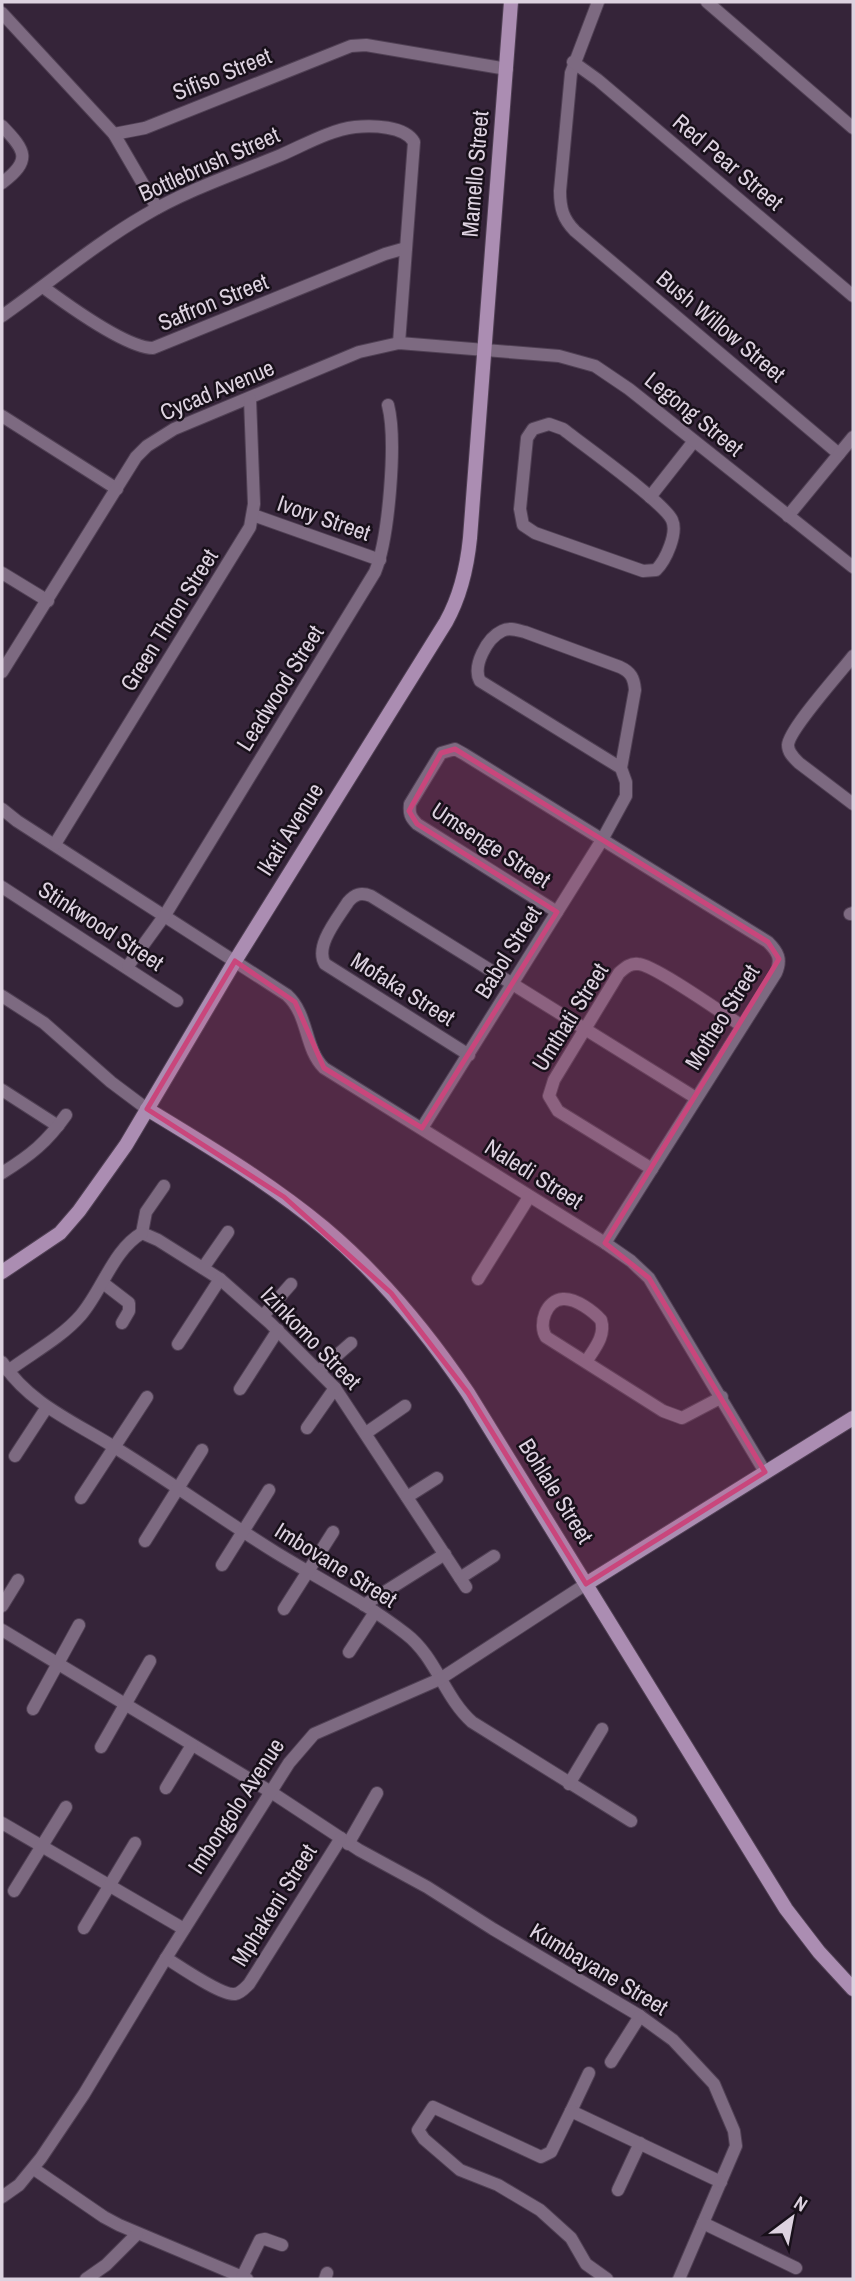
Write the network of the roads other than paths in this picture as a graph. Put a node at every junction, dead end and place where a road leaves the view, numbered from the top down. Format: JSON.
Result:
{"nodes":[{"id":1,"x":511,"y":2,"type":"edge"},
{"id":2,"x":598,"y":2,"type":"edge"},
{"id":3,"x":707,"y":2,"type":"edge"},
{"id":4,"x":5,"y":22,"type":"edge"},
{"id":5,"x":573,"y":62,"type":"junction"},
{"id":6,"x":507,"y":69,"type":"junction"},
{"id":7,"x":2,"y":126,"type":"edge"},
{"id":8,"x":853,"y":128,"type":"edge"},
{"id":9,"x":114,"y":134,"type":"junction"},
{"id":10,"x":2,"y":183,"type":"edge"},
{"id":11,"x":157,"y":208,"type":"junction"},
{"id":12,"x":406,"y":248,"type":"junction"},
{"id":13,"x":43,"y":287,"type":"junction"},
{"id":14,"x":853,"y":296,"type":"edge"},
{"id":15,"x":2,"y":316,"type":"edge"},
{"id":16,"x":399,"y":343,"type":"junction"},
{"id":17,"x":483,"y":349,"type":"junction"},
{"id":18,"x":250,"y":399,"type":"junction"},
{"id":19,"x":388,"y":405,"type":"dead end"},
{"id":20,"x":2,"y":416,"type":"edge"},
{"id":21,"x":853,"y":437,"type":"edge"},
{"id":22,"x":694,"y":441,"type":"junction"},
{"id":23,"x":839,"y":454,"type":"junction"},
{"id":24,"x":117,"y":489,"type":"junction"},
{"id":25,"x":650,"y":498,"type":"junction"},
{"id":26,"x":253,"y":515,"type":"junction"},
{"id":27,"x":788,"y":516,"type":"junction"},
{"id":28,"x":380,"y":560,"type":"junction"},
{"id":29,"x":853,"y":567,"type":"edge"},
{"id":30,"x":2,"y":573,"type":"edge"},
{"id":31,"x":48,"y":601,"type":"junction"},
{"id":32,"x":853,"y":656,"type":"edge"},
{"id":33,"x":2,"y":672,"type":"edge"},
{"id":34,"x":621,"y":768,"type":"junction"},
{"id":35,"x":853,"y":786,"type":"edge"},
{"id":36,"x":849,"y":801,"type":"edge"},
{"id":37,"x":2,"y":808,"type":"edge"},
{"id":38,"x":602,"y":840,"type":"junction"},
{"id":39,"x":55,"y":844,"type":"junction"},
{"id":40,"x":2,"y":887,"type":"edge"},
{"id":41,"x":557,"y":912,"type":"junction"},
{"id":42,"x":165,"y":915,"type":"junction"},
{"id":43,"x":235,"y":961,"type":"junction"},
{"id":44,"x":128,"y":966,"type":"junction"},
{"id":45,"x":512,"y":983,"type":"junction"},
{"id":46,"x":2,"y":996,"type":"edge"},
{"id":47,"x":177,"y":1001,"type":"dead end"},
{"id":48,"x":742,"y":1026,"type":"junction"},
{"id":49,"x":584,"y":1029,"type":"junction"},
{"id":50,"x":469,"y":1055,"type":"junction"},
{"id":51,"x":2,"y":1090,"type":"edge"},
{"id":52,"x":696,"y":1098,"type":"junction"},
{"id":53,"x":147,"y":1109,"type":"junction"},
{"id":54,"x":66,"y":1115,"type":"dead end"},
{"id":55,"x":58,"y":1126,"type":"junction"},
{"id":56,"x":422,"y":1128,"type":"junction"},
{"id":57,"x":652,"y":1168,"type":"junction"},
{"id":58,"x":2,"y":1173,"type":"edge"},
{"id":59,"x":164,"y":1186,"type":"dead end"},
{"id":60,"x":529,"y":1197,"type":"junction"},
{"id":61,"x":228,"y":1232,"type":"dead end"},
{"id":62,"x":142,"y":1233,"type":"junction"},
{"id":63,"x":605,"y":1243,"type":"junction"},
{"id":64,"x":203,"y":1268,"type":"junction"},
{"id":65,"x":2,"y":1272,"type":"edge"},
{"id":66,"x":220,"y":1279,"type":"junction"},
{"id":67,"x":478,"y":1279,"type":"dead end"},
{"id":68,"x":103,"y":1283,"type":"junction"},
{"id":69,"x":291,"y":1284,"type":"dead end"},
{"id":70,"x":263,"y":1317,"type":"junction"},
{"id":71,"x":122,"y":1323,"type":"dead end"},
{"id":72,"x":278,"y":1330,"type":"junction"},
{"id":73,"x":351,"y":1343,"type":"dead end"},
{"id":74,"x":178,"y":1344,"type":"dead end"},
{"id":75,"x":586,"y":1362,"type":"junction"},
{"id":76,"x":5,"y":1366,"type":"edge"},
{"id":77,"x":319,"y":1371,"type":"junction"},
{"id":78,"x":335,"y":1388,"type":"junction"},
{"id":79,"x":240,"y":1389,"type":"dead end"},
{"id":80,"x":147,"y":1397,"type":"dead end"},
{"id":81,"x":722,"y":1397,"type":"junction"},
{"id":82,"x":405,"y":1406,"type":"dead end"},
{"id":83,"x":47,"y":1407,"type":"junction"},
{"id":84,"x":853,"y":1418,"type":"edge"},
{"id":85,"x":307,"y":1428,"type":"dead end"},
{"id":86,"x":366,"y":1433,"type":"junction"},
{"id":87,"x":113,"y":1446,"type":"junction"},
{"id":88,"x":202,"y":1450,"type":"dead end"},
{"id":89,"x":15,"y":1456,"type":"dead end"},
{"id":90,"x":765,"y":1472,"type":"junction"},
{"id":91,"x":437,"y":1478,"type":"dead end"},
{"id":92,"x":179,"y":1488,"type":"junction"},
{"id":93,"x":269,"y":1490,"type":"dead end"},
{"id":94,"x":407,"y":1497,"type":"junction"},
{"id":95,"x":81,"y":1498,"type":"dead end"},
{"id":96,"x":243,"y":1530,"type":"junction"},
{"id":97,"x":333,"y":1532,"type":"dead end"},
{"id":98,"x":145,"y":1541,"type":"dead end"},
{"id":99,"x":444,"y":1554,"type":"junction"},
{"id":100,"x":494,"y":1556,"type":"dead end"},
{"id":101,"x":222,"y":1565,"type":"dead end"},
{"id":102,"x":309,"y":1572,"type":"junction"},
{"id":103,"x":18,"y":1580,"type":"dead end"},
{"id":104,"x":586,"y":1584,"type":"junction"},
{"id":105,"x":2,"y":1606,"type":"edge"},
{"id":106,"x":284,"y":1609,"type":"dead end"},
{"id":107,"x":370,"y":1609,"type":"junction"},
{"id":108,"x":79,"y":1625,"type":"dead end"},
{"id":109,"x":2,"y":1630,"type":"edge"},
{"id":110,"x":349,"y":1652,"type":"dead end"},
{"id":111,"x":150,"y":1661,"type":"dead end"},
{"id":112,"x":58,"y":1664,"type":"junction"},
{"id":113,"x":440,"y":1679,"type":"junction"},
{"id":114,"x":125,"y":1704,"type":"junction"},
{"id":115,"x":33,"y":1709,"type":"dead end"},
{"id":116,"x":602,"y":1729,"type":"dead end"},
{"id":117,"x":192,"y":1745,"type":"junction"},
{"id":118,"x":101,"y":1747,"type":"dead end"},
{"id":119,"x":569,"y":1784,"type":"junction"},
{"id":120,"x":166,"y":1788,"type":"dead end"},
{"id":121,"x":271,"y":1792,"type":"junction"},
{"id":122,"x":377,"y":1793,"type":"dead end"},
{"id":123,"x":66,"y":1807,"type":"dead end"},
{"id":124,"x":631,"y":1821,"type":"dead end"},
{"id":125,"x":2,"y":1823,"type":"edge"},
{"id":126,"x":344,"y":1841,"type":"junction"},
{"id":127,"x":135,"y":1843,"type":"dead end"},
{"id":128,"x":41,"y":1846,"type":"junction"},
{"id":129,"x":108,"y":1886,"type":"junction"},
{"id":130,"x":14,"y":1891,"type":"dead end"},
{"id":131,"x":84,"y":1928,"type":"dead end"},
{"id":132,"x":184,"y":1929,"type":"junction"},
{"id":133,"x":166,"y":1958,"type":"junction"},
{"id":134,"x":847,"y":1978,"type":"edge"},
{"id":135,"x":853,"y":1989,"type":"edge"},
{"id":136,"x":640,"y":2015,"type":"junction"},
{"id":137,"x":611,"y":2062,"type":"dead end"},
{"id":138,"x":589,"y":2073,"type":"dead end"},
{"id":139,"x":571,"y":2111,"type":"junction"},
{"id":140,"x":640,"y":2143,"type":"junction"},
{"id":141,"x":34,"y":2169,"type":"junction"},
{"id":142,"x":721,"y":2182,"type":"junction"},
{"id":143,"x":618,"y":2190,"type":"dead end"},
{"id":144,"x":2,"y":2196,"type":"edge"},
{"id":145,"x":703,"y":2223,"type":"junction"},
{"id":146,"x":137,"y":2234,"type":"junction"},
{"id":147,"x":282,"y":2245,"type":"dead end"},
{"id":148,"x":796,"y":2268,"type":"dead end"},
{"id":149,"x":90,"y":2278,"type":"edge"},
{"id":150,"x":245,"y":2278,"type":"edge"},
{"id":151,"x":607,"y":2279,"type":"edge"},
{"id":152,"x":679,"y":2279,"type":"edge"}],
"edges":[{"from":1,"to":6,"type":"street","name":"Mamello Street"},
{"from":2,"to":5,"type":"street"},
{"from":3,"to":8,"type":"street"},
{"from":4,"to":9,"type":"street"},
{"from":5,"to":14,"type":"street","name":"Red Pear Street"},
{"from":5,"to":23,"type":"street","name":"Bush Willow Street"},
{"from":6,"to":9,"type":"street","name":"Sifiso Street"},
{"from":6,"to":17,"type":"street","name":"Mamello Street"},
{"from":7,"to":10,"type":"street"},
{"from":9,"to":11,"type":"street"},
{"from":11,"to":12,"type":"street","name":"Bottlebrush Street"},
{"from":11,"to":13,"type":"street","name":"Bottlebrush Street"},
{"from":12,"to":13,"type":"street","name":"Saffron Street"},
{"from":12,"to":16,"type":"street"},
{"from":13,"to":15,"type":"street","name":"Bottlebrush Street"},
{"from":16,"to":17,"type":"street","name":"Cycad Avenue"},
{"from":16,"to":18,"type":"street","name":"Cycad Avenue"},
{"from":17,"to":22,"type":"street","name":"Legong Street"},
{"from":17,"to":43,"type":"street","name":"Ikati Avenue"},
{"from":18,"to":24,"type":"street","name":"Cycad Avenue"},
{"from":18,"to":26,"type":"street","name":"Green Thron Street"},
{"from":19,"to":28,"type":"street","name":"Leadwood Street"},
{"from":20,"to":24,"type":"street"},
{"from":21,"to":23,"type":"street"},
{"from":22,"to":25,"type":"street"},
{"from":22,"to":27,"type":"street","name":"Legong Street"},
{"from":23,"to":27,"type":"street"},
{"from":24,"to":31,"type":"street","name":"Cycad Avenue"},
{"from":25,"to":25,"type":"street"},
{"from":26,"to":28,"type":"street","name":"Ivory Street"},
{"from":26,"to":39,"type":"street","name":"Green Thron Street"},
{"from":27,"to":29,"type":"street","name":"Legong Street"},
{"from":28,"to":42,"type":"street","name":"Leadwood Street"},
{"from":30,"to":31,"type":"street"},
{"from":31,"to":33,"type":"street","name":"Cycad Avenue"},
{"from":32,"to":36,"type":"street"},
{"from":34,"to":34,"type":"street"},
{"from":34,"to":38,"type":"street","name":"Babol Street"},
{"from":35,"to":36,"type":"street"},
{"from":37,"to":39,"type":"street"},
{"from":38,"to":41,"type":"street","name":"Babol Street"},
{"from":38,"to":41,"type":"street","name":"Umsenge Street"},
{"from":38,"to":48,"type":"street","name":"Motheo Street"},
{"from":39,"to":42,"type":"street"},
{"from":40,"to":44,"type":"street","name":"Stinkwood Street"},
{"from":41,"to":45,"type":"street","name":"Babol Street"},
{"from":42,"to":43,"type":"street"},
{"from":42,"to":44,"type":"street","name":"Leadwood Street"},
{"from":43,"to":53,"type":"street","name":"Ikati Avenue"},
{"from":43,"to":56,"type":"street","name":"Naledi Street"},
{"from":44,"to":47,"type":"street","name":"Stinkwood Street"},
{"from":45,"to":49,"type":"street"},
{"from":45,"to":50,"type":"street","name":"Babol Street"},
{"from":45,"to":50,"type":"street","name":"Mofaka Street"},
{"from":46,"to":53,"type":"street"},
{"from":48,"to":49,"type":"street","name":"Umthati Street"},
{"from":48,"to":52,"type":"street","name":"Motheo Street"},
{"from":49,"to":52,"type":"street"},
{"from":49,"to":57,"type":"street","name":"Umthati Street"},
{"from":50,"to":56,"type":"street","name":"Babol Street"},
{"from":51,"to":55,"type":"street"},
{"from":52,"to":57,"type":"street","name":"Motheo Street"},
{"from":53,"to":65,"type":"street","name":"Ikati Avenue"},
{"from":53,"to":104,"type":"street","name":"Bohlale Street"},
{"from":54,"to":55,"type":"street"},
{"from":55,"to":58,"type":"street"},
{"from":56,"to":60,"type":"street","name":"Naledi Street"},
{"from":57,"to":63,"type":"street","name":"Motheo Street"},
{"from":59,"to":62,"type":"street"},
{"from":60,"to":63,"type":"street","name":"Naledi Street"},
{"from":60,"to":67,"type":"street"},
{"from":61,"to":64,"type":"street"},
{"from":62,"to":64,"type":"street","name":"Izinkomo Street"},
{"from":62,"to":68,"type":"street"},
{"from":63,"to":81,"type":"street","name":"Naledi Street"},
{"from":64,"to":66,"type":"street","name":"Izinkomo Street"},
{"from":66,"to":70,"type":"street","name":"Izinkomo Street"},
{"from":66,"to":74,"type":"street"},
{"from":68,"to":71,"type":"street"},
{"from":68,"to":76,"type":"street"},
{"from":69,"to":70,"type":"street"},
{"from":70,"to":72,"type":"street","name":"Izinkomo Street"},
{"from":72,"to":77,"type":"street","name":"Izinkomo Street"},
{"from":72,"to":79,"type":"street"},
{"from":73,"to":77,"type":"street"},
{"from":75,"to":75,"type":"street"},
{"from":75,"to":81,"type":"street"},
{"from":76,"to":83,"type":"street","name":"Imbovane Street"},
{"from":77,"to":78,"type":"street","name":"Izinkomo Street"},
{"from":78,"to":85,"type":"street"},
{"from":78,"to":86,"type":"street","name":"Izinkomo Street"},
{"from":80,"to":87,"type":"street"},
{"from":81,"to":90,"type":"street","name":"Naledi Street"},
{"from":82,"to":86,"type":"street"},
{"from":83,"to":87,"type":"street","name":"Imbovane Street"},
{"from":83,"to":89,"type":"street"},
{"from":84,"to":90,"type":"street"},
{"from":86,"to":94,"type":"street","name":"Izinkomo Street"},
{"from":87,"to":92,"type":"street","name":"Imbovane Street"},
{"from":87,"to":95,"type":"street"},
{"from":88,"to":92,"type":"street"},
{"from":90,"to":104,"type":"street","name":"Imbongolo Avenue"},
{"from":91,"to":94,"type":"street"},
{"from":92,"to":96,"type":"street","name":"Imbovane Street"},
{"from":92,"to":98,"type":"street"},
{"from":93,"to":96,"type":"street"},
{"from":94,"to":99,"type":"street","name":"Izinkomo Street"},
{"from":96,"to":101,"type":"street"},
{"from":96,"to":102,"type":"street","name":"Imbovane Street"},
{"from":97,"to":102,"type":"street"},
{"from":99,"to":100,"type":"street","name":"Izinkomo Street"},
{"from":99,"to":107,"type":"street"},
{"from":102,"to":106,"type":"street"},
{"from":102,"to":107,"type":"street","name":"Imbovane Street"},
{"from":103,"to":105,"type":"street"},
{"from":104,"to":113,"type":"street","name":"Imbongolo Avenue"},
{"from":104,"to":134,"type":"street","name":"Bohlale Street"},
{"from":107,"to":110,"type":"street"},
{"from":107,"to":113,"type":"street","name":"Imbovane Street"},
{"from":108,"to":112,"type":"street"},
{"from":109,"to":112,"type":"street","name":"Kumbayane Street"},
{"from":111,"to":114,"type":"street"},
{"from":112,"to":114,"type":"street","name":"Kumbayane Street"},
{"from":112,"to":115,"type":"street"},
{"from":113,"to":119,"type":"street","name":"Imbovane Street"},
{"from":113,"to":121,"type":"street","name":"Imbongolo Avenue"},
{"from":114,"to":117,"type":"street","name":"Kumbayane Street"},
{"from":114,"to":118,"type":"street"},
{"from":116,"to":119,"type":"street"},
{"from":117,"to":120,"type":"street"},
{"from":117,"to":121,"type":"street","name":"Kumbayane Street"},
{"from":119,"to":124,"type":"street","name":"Imbovane Street"},
{"from":121,"to":126,"type":"street","name":"Kumbayane Street"},
{"from":121,"to":132,"type":"street","name":"Imbongolo Avenue"},
{"from":122,"to":126,"type":"street"},
{"from":123,"to":128,"type":"street"},
{"from":125,"to":128,"type":"street"},
{"from":126,"to":133,"type":"street","name":"Mphakeni Street"},
{"from":126,"to":136,"type":"street","name":"Kumbayane Street"},
{"from":127,"to":129,"type":"street"},
{"from":128,"to":129,"type":"street"},
{"from":128,"to":130,"type":"street"},
{"from":129,"to":131,"type":"street"},
{"from":129,"to":132,"type":"street"},
{"from":132,"to":133,"type":"street","name":"Imbongolo Avenue"},
{"from":133,"to":141,"type":"street","name":"Imbongolo Avenue"},
{"from":134,"to":135,"type":"street","name":"Bohlale Street"},
{"from":136,"to":137,"type":"street"},
{"from":136,"to":142,"type":"street","name":"Kumbayane Street"},
{"from":138,"to":139,"type":"street"},
{"from":139,"to":140,"type":"street"},
{"from":139,"to":151,"type":"street"},
{"from":140,"to":142,"type":"street"},
{"from":140,"to":143,"type":"street"},
{"from":141,"to":144,"type":"street","name":"Imbongolo Avenue"},
{"from":141,"to":146,"type":"street"},
{"from":142,"to":145,"type":"street","name":"Kumbayane Street"},
{"from":145,"to":148,"type":"street"},
{"from":145,"to":152,"type":"street","name":"Kumbayane Street"},
{"from":146,"to":149,"type":"street"},
{"from":146,"to":150,"type":"street"},
{"from":147,"to":150,"type":"street"}]}
